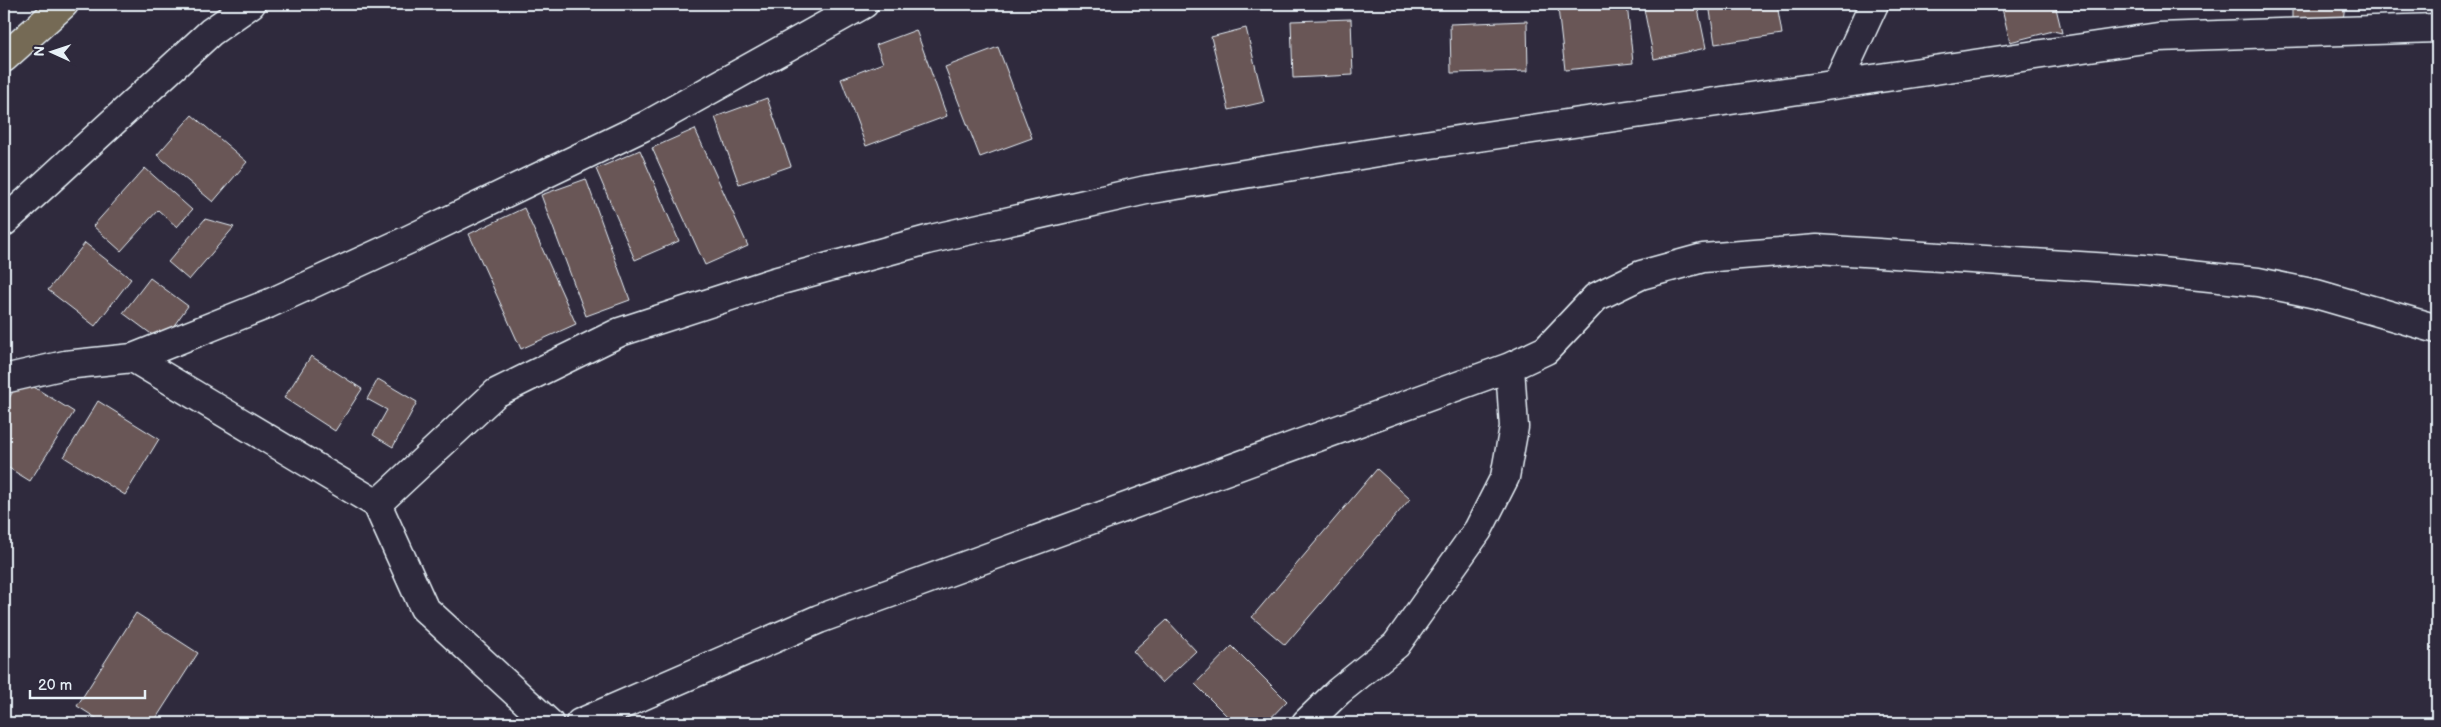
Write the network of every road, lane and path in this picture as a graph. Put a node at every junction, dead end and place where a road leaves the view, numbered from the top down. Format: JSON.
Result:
{"nodes":[{"id":1,"x":64,"y":4,"type":"edge"},
{"id":2,"x":251,"y":4,"type":"edge"},
{"id":3,"x":864,"y":4,"type":"edge"},
{"id":4,"x":1874,"y":4,"type":"edge"},
{"id":5,"x":2437,"y":28,"type":"edge"},
{"id":6,"x":4,"y":58,"type":"edge"},
{"id":7,"x":1837,"y":84,"type":"junction"},
{"id":8,"x":4,"y":222,"type":"edge"},
{"id":9,"x":2437,"y":330,"type":"edge"},
{"id":10,"x":133,"y":358,"type":"junction"},
{"id":11,"x":1510,"y":367,"type":"junction"},
{"id":12,"x":4,"y":379,"type":"edge"},
{"id":13,"x":377,"y":504,"type":"junction"},
{"id":14,"x":549,"y":723,"type":"edge"},
{"id":15,"x":580,"y":723,"type":"edge"},
{"id":16,"x":1306,"y":723,"type":"edge"}],
"edges":[{"from":1,"to":6,"type":"highway"},
{"from":2,"to":8,"type":"street"},
{"from":3,"to":10,"type":"street"},
{"from":4,"to":7,"type":"street"},
{"from":5,"to":7,"type":"street"},
{"from":7,"to":13,"type":"street"},
{"from":9,"to":11,"type":"street"},
{"from":10,"to":12,"type":"street"},
{"from":10,"to":13,"type":"street"},
{"from":11,"to":15,"type":"street"},
{"from":11,"to":16,"type":"street"},
{"from":13,"to":14,"type":"street"}]}
